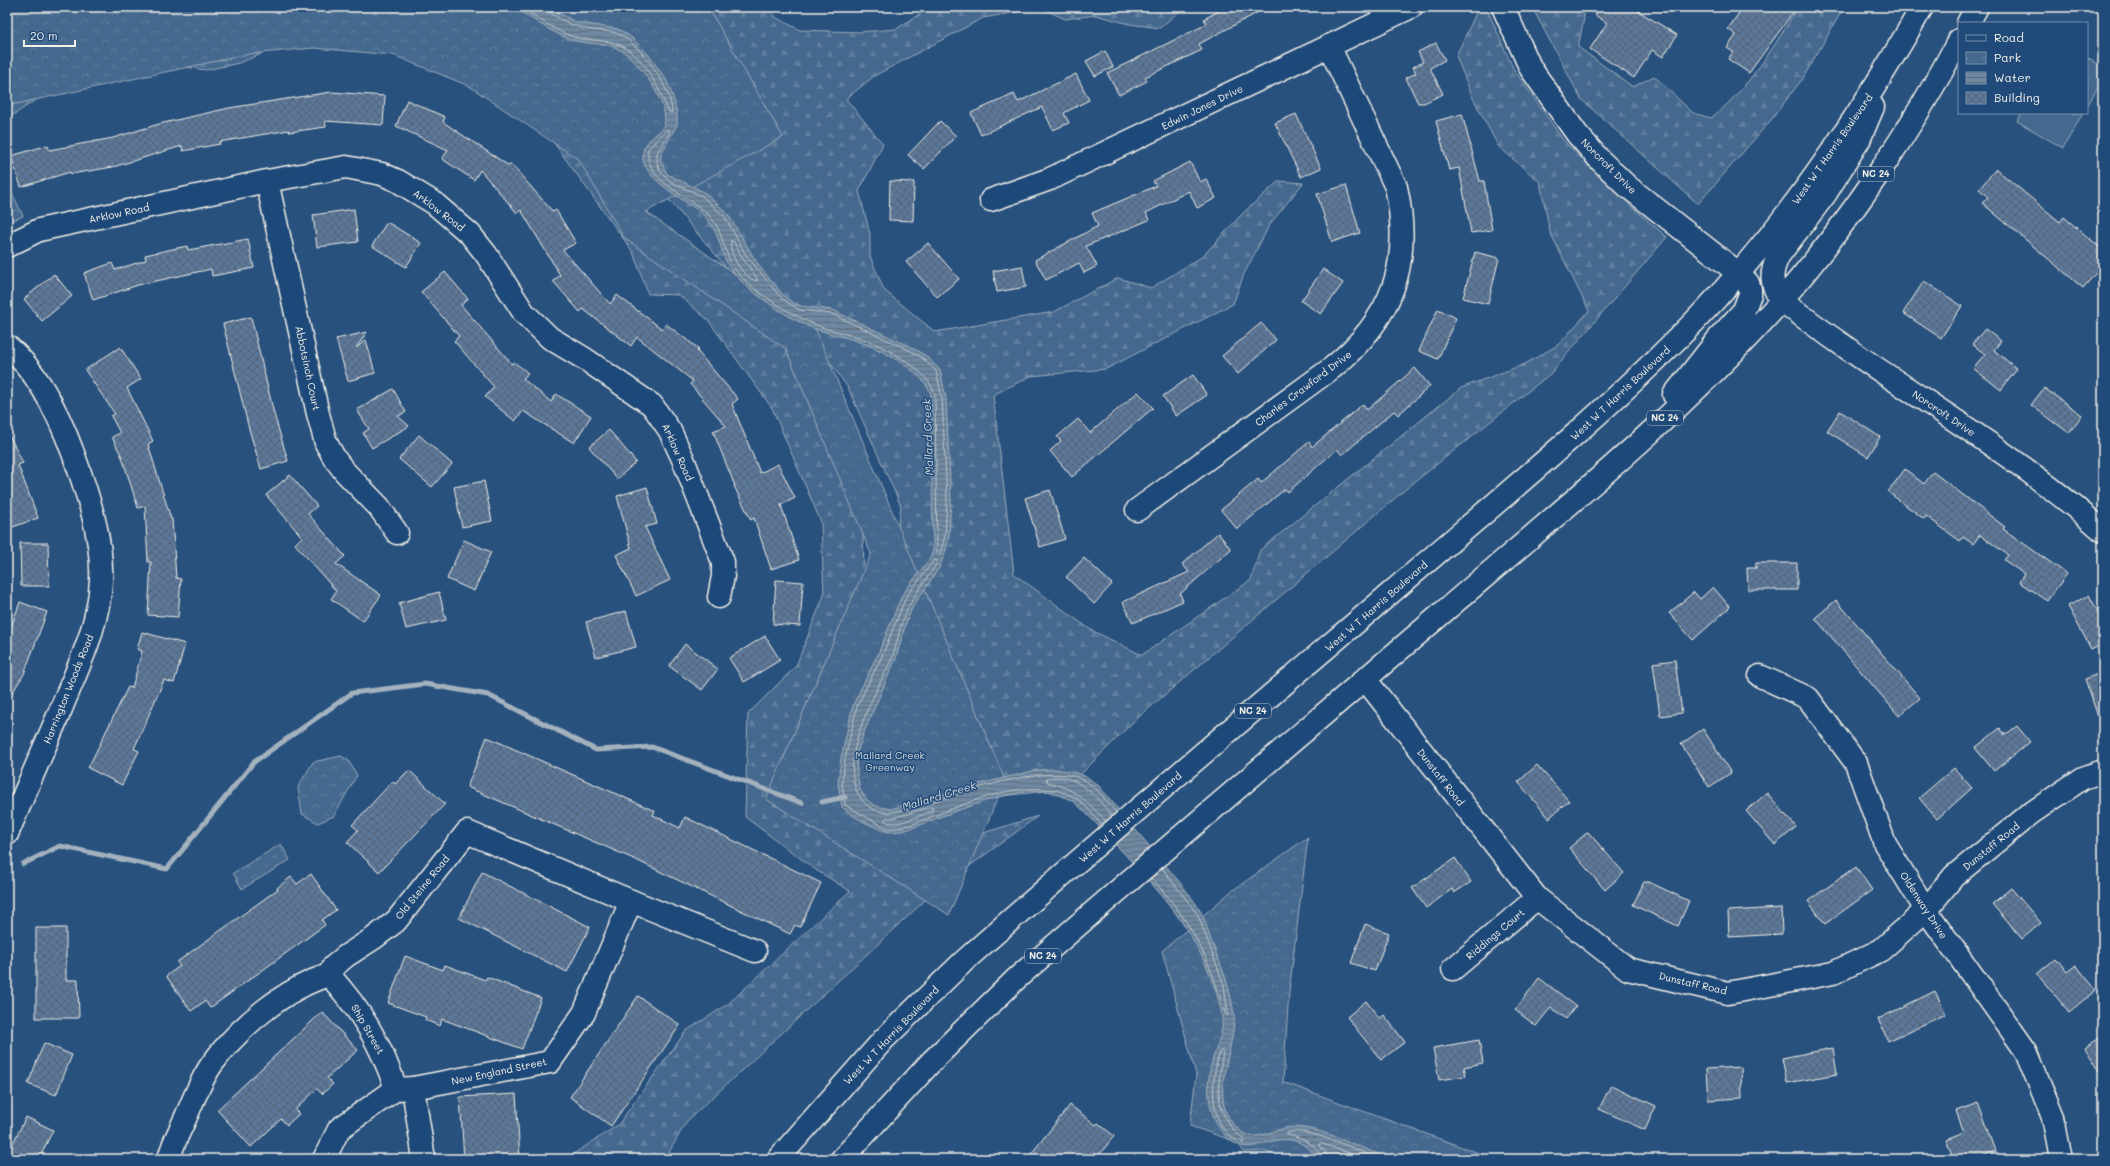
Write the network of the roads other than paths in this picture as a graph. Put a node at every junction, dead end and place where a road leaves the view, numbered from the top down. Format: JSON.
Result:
{"nodes":[{"id":1,"x":1411,"y":7,"type":"edge"},
{"id":2,"x":1503,"y":7,"type":"edge"},
{"id":3,"x":1922,"y":7,"type":"edge"},
{"id":4,"x":1976,"y":7,"type":"edge"},
{"id":5,"x":1968,"y":22,"type":"edge"},
{"id":6,"x":1958,"y":42,"type":"edge"},
{"id":7,"x":1329,"y":46,"type":"junction"},
{"id":8,"x":1893,"y":58,"type":"junction"},
{"id":9,"x":267,"y":181,"type":"junction"},
{"id":10,"x":990,"y":200,"type":"dead end"},
{"id":11,"x":7,"y":246,"type":"edge"},
{"id":12,"x":1738,"y":273,"type":"junction"},
{"id":13,"x":1781,"y":300,"type":"junction"},
{"id":14,"x":7,"y":346,"type":"edge"},
{"id":15,"x":1638,"y":442,"type":"junction"},
{"id":16,"x":1137,"y":510,"type":"dead end"},
{"id":17,"x":2103,"y":531,"type":"edge"},
{"id":18,"x":397,"y":533,"type":"dead end"},
{"id":19,"x":719,"y":597,"type":"dead end"},
{"id":20,"x":1760,"y":676,"type":"dead end"},
{"id":21,"x":1364,"y":680,"type":"junction"},
{"id":22,"x":2103,"y":771,"type":"edge"},
{"id":23,"x":7,"y":834,"type":"edge"},
{"id":24,"x":1537,"y":898,"type":"junction"},
{"id":25,"x":631,"y":901,"type":"junction"},
{"id":26,"x":1926,"y":910,"type":"junction"},
{"id":27,"x":756,"y":951,"type":"dead end"},
{"id":28,"x":1453,"y":969,"type":"dead end"},
{"id":29,"x":329,"y":975,"type":"junction"},
{"id":30,"x":405,"y":1089,"type":"junction"},
{"id":31,"x":169,"y":1159,"type":"edge"},
{"id":32,"x":324,"y":1159,"type":"edge"},
{"id":33,"x":424,"y":1159,"type":"edge"},
{"id":34,"x":778,"y":1159,"type":"edge"},
{"id":35,"x":842,"y":1159,"type":"edge"},
{"id":36,"x":2061,"y":1159,"type":"edge"}],
"edges":[{"from":1,"to":7,"type":"street","name":"Edwin Jones Drive"},
{"from":2,"to":12,"type":"street","name":"Norcroft Drive"},
{"from":3,"to":8,"type":"street","name":"West W T Harris Boulevard","number":"NC 24"},
{"from":4,"to":5,"type":"street"},
{"from":6,"to":13,"type":"street","number":"NC 24"},
{"from":7,"to":10,"type":"street","name":"Edwin Jones Drive"},
{"from":7,"to":16,"type":"street","name":"Charles Crawford Drive"},
{"from":8,"to":12,"type":"street","name":"West W T Harris Boulevard","number":"NC 24"},
{"from":8,"to":13,"type":"street"},
{"from":9,"to":11,"type":"street","name":"Arklow Road"},
{"from":9,"to":18,"type":"street","name":"Abbotsinch Court"},
{"from":9,"to":19,"type":"street","name":"Arklow Road"},
{"from":12,"to":15,"type":"street","name":"Norcroft Drive"},
{"from":12,"to":34,"type":"street","name":"West W T Harris Boulevard","number":"NC 24"},
{"from":13,"to":15,"type":"street","number":"NC 24"},
{"from":13,"to":17,"type":"street","name":"Norcroft Drive"},
{"from":14,"to":23,"type":"street","name":"Harrington Woods Road"},
{"from":15,"to":21,"type":"street","number":"NC 24"},
{"from":20,"to":26,"type":"street","name":"Oldenway Drive"},
{"from":21,"to":24,"type":"street","name":"Dunstaff Road"},
{"from":21,"to":35,"type":"street","number":"NC 24"},
{"from":22,"to":26,"type":"street","name":"Dunstaff Road"},
{"from":24,"to":26,"type":"street","name":"Dunstaff Road"},
{"from":24,"to":28,"type":"street","name":"Riddings Court"},
{"from":25,"to":27,"type":"street","name":"Old Steine Road"},
{"from":25,"to":29,"type":"street","name":"Old Steine Road"},
{"from":25,"to":30,"type":"street","name":"New England Street"},
{"from":26,"to":36,"type":"street","name":"Oldenway Drive"},
{"from":29,"to":30,"type":"street","name":"Ship Street"},
{"from":29,"to":31,"type":"street","name":"Old Steine Road"},
{"from":30,"to":32,"type":"street","name":"New England Street"},
{"from":30,"to":33,"type":"street","name":"Ship Street"}]}
